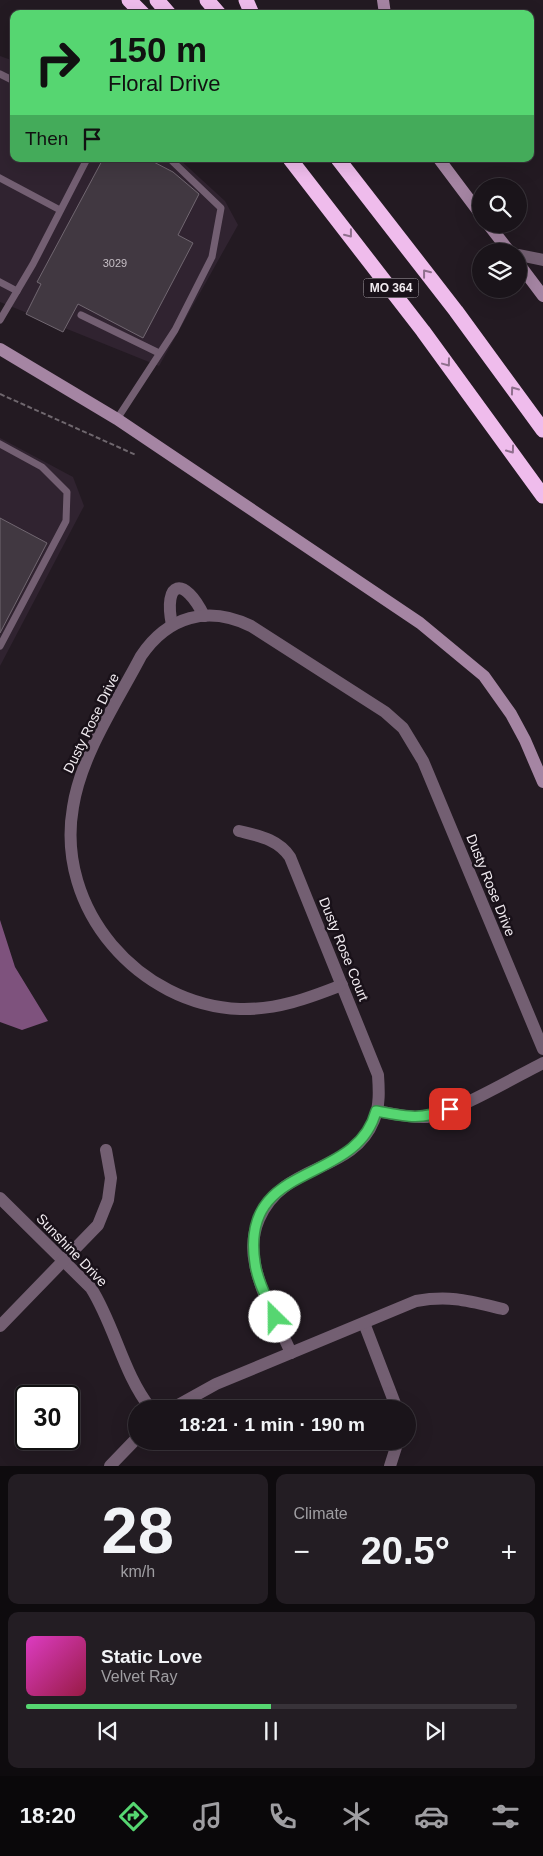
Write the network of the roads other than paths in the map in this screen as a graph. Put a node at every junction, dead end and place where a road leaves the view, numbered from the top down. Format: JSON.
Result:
{"nodes":[{"id":1,"x":129,"y":0,"type":"edge"},
{"id":2,"x":157,"y":0,"type":"edge"},
{"id":3,"x":207,"y":0,"type":"edge"},
{"id":4,"x":139,"y":10,"type":"edge"},
{"id":5,"x":166,"y":10,"type":"edge"},
{"id":6,"x":216,"y":10,"type":"edge"},
{"id":7,"x":85,"y":162,"type":"edge"},
{"id":8,"x":173,"y":162,"type":"edge"},
{"id":9,"x":283,"y":162,"type":"edge"},
{"id":10,"x":292,"y":162,"type":"edge"},
{"id":11,"x":340,"y":162,"type":"edge"},
{"id":12,"x":441,"y":162,"type":"edge"},
{"id":13,"x":0,"y":178,"type":"edge"},
{"id":14,"x":319,"y":195,"type":"junction"},
{"id":15,"x":472,"y":203,"type":"edge"},
{"id":16,"x":60,"y":210,"type":"junction"},
{"id":17,"x":495,"y":233,"type":"edge"},
{"id":18,"x":503,"y":243,"type":"edge"},
{"id":19,"x":527,"y":257,"type":"edge"},
{"id":20,"x":543,"y":260,"type":"edge"},
{"id":21,"x":527,"y":274,"type":"edge"},
{"id":22,"x":0,"y":282,"type":"edge"},
{"id":23,"x":17,"y":291,"type":"junction"},
{"id":24,"x":542,"y":292,"type":"edge"},
{"id":25,"x":81,"y":315,"type":"dead end"},
{"id":26,"x":0,"y":320,"type":"edge"},
{"id":27,"x":0,"y":349,"type":"edge"},
{"id":28,"x":159,"y":354,"type":"junction"},
{"id":29,"x":117,"y":418,"type":"junction"},
{"id":30,"x":543,"y":430,"type":"edge"},
{"id":31,"x":0,"y":444,"type":"edge"},
{"id":32,"x":543,"y":496,"type":"edge"},
{"id":33,"x":204,"y":616,"type":"junction"},
{"id":34,"x":172,"y":625,"type":"junction"},
{"id":35,"x":0,"y":646,"type":"edge"},
{"id":36,"x":543,"y":782,"type":"edge"},
{"id":37,"x":239,"y":831,"type":"dead end"},
{"id":38,"x":342,"y":984,"type":"junction"},
{"id":39,"x":543,"y":1050,"type":"edge"},
{"id":40,"x":543,"y":1063,"type":"edge"},
{"id":41,"x":376,"y":1111,"type":"junction"},
{"id":42,"x":106,"y":1150,"type":"dead end"},
{"id":43,"x":0,"y":1198,"type":"edge"},
{"id":44,"x":64,"y":1260,"type":"junction"},
{"id":45,"x":503,"y":1309,"type":"dead end"},
{"id":46,"x":364,"y":1323,"type":"junction"},
{"id":47,"x":0,"y":1326,"type":"edge"},
{"id":48,"x":290,"y":1353,"type":"junction"},
{"id":49,"x":145,"y":1400,"type":"edge"},
{"id":50,"x":187,"y":1400,"type":"edge"},
{"id":51,"x":394,"y":1400,"type":"edge"},
{"id":52,"x":128,"y":1447,"type":"edge"},
{"id":53,"x":395,"y":1450,"type":"edge"},
{"id":54,"x":110,"y":1466,"type":"edge"},
{"id":55,"x":390,"y":1466,"type":"edge"}],
"edges":[{"from":1,"to":4,"type":"highway"},
{"from":2,"to":5,"type":"highway"},
{"from":3,"to":6,"type":"highway"},
{"from":7,"to":16,"type":"lane"},
{"from":8,"to":28,"type":"lane"},
{"from":9,"to":14,"type":"highway"},
{"from":10,"to":14,"type":"highway","number":"MO 364"},
{"from":30,"to":11,"type":"highway","number":"MO 364","one_way":true},
{"from":12,"to":15,"type":"main road"},
{"from":13,"to":16,"type":"lane"},
{"from":14,"to":32,"type":"highway","number":"MO 364","one_way":true},
{"from":16,"to":23,"type":"lane"},
{"from":17,"to":18,"type":"main road"},
{"from":19,"to":20,"type":"street"},
{"from":21,"to":24,"type":"main road"},
{"from":22,"to":23,"type":"lane"},
{"from":23,"to":26,"type":"lane"},
{"from":25,"to":28,"type":"lane"},
{"from":27,"to":29,"type":"main road"},
{"from":28,"to":29,"type":"lane"},
{"from":29,"to":36,"type":"main road"},
{"from":31,"to":35,"type":"lane"},
{"from":33,"to":34,"type":"street","name":"Dusty Rose Drive"},
{"from":33,"to":34,"type":"street"},
{"from":33,"to":39,"type":"street","name":"Dusty Rose Drive"},
{"from":34,"to":38,"type":"street","name":"Dusty Rose Drive"},
{"from":37,"to":38,"type":"street","name":"Dusty Rose Court"},
{"from":38,"to":41,"type":"street","name":"Dusty Rose Court"},
{"from":40,"to":41,"type":"street"},
{"from":41,"to":48,"type":"street","name":"Dusty Rose Court"},
{"from":42,"to":44,"type":"street"},
{"from":43,"to":44,"type":"street","name":"Sunshine Drive"},
{"from":44,"to":47,"type":"street"},
{"from":44,"to":49,"type":"street","name":"Sunshine Drive"},
{"from":45,"to":46,"type":"street"},
{"from":46,"to":48,"type":"street"},
{"from":46,"to":51,"type":"street"},
{"from":48,"to":50,"type":"street"},
{"from":52,"to":54,"type":"street"},
{"from":53,"to":55,"type":"street"}]}
